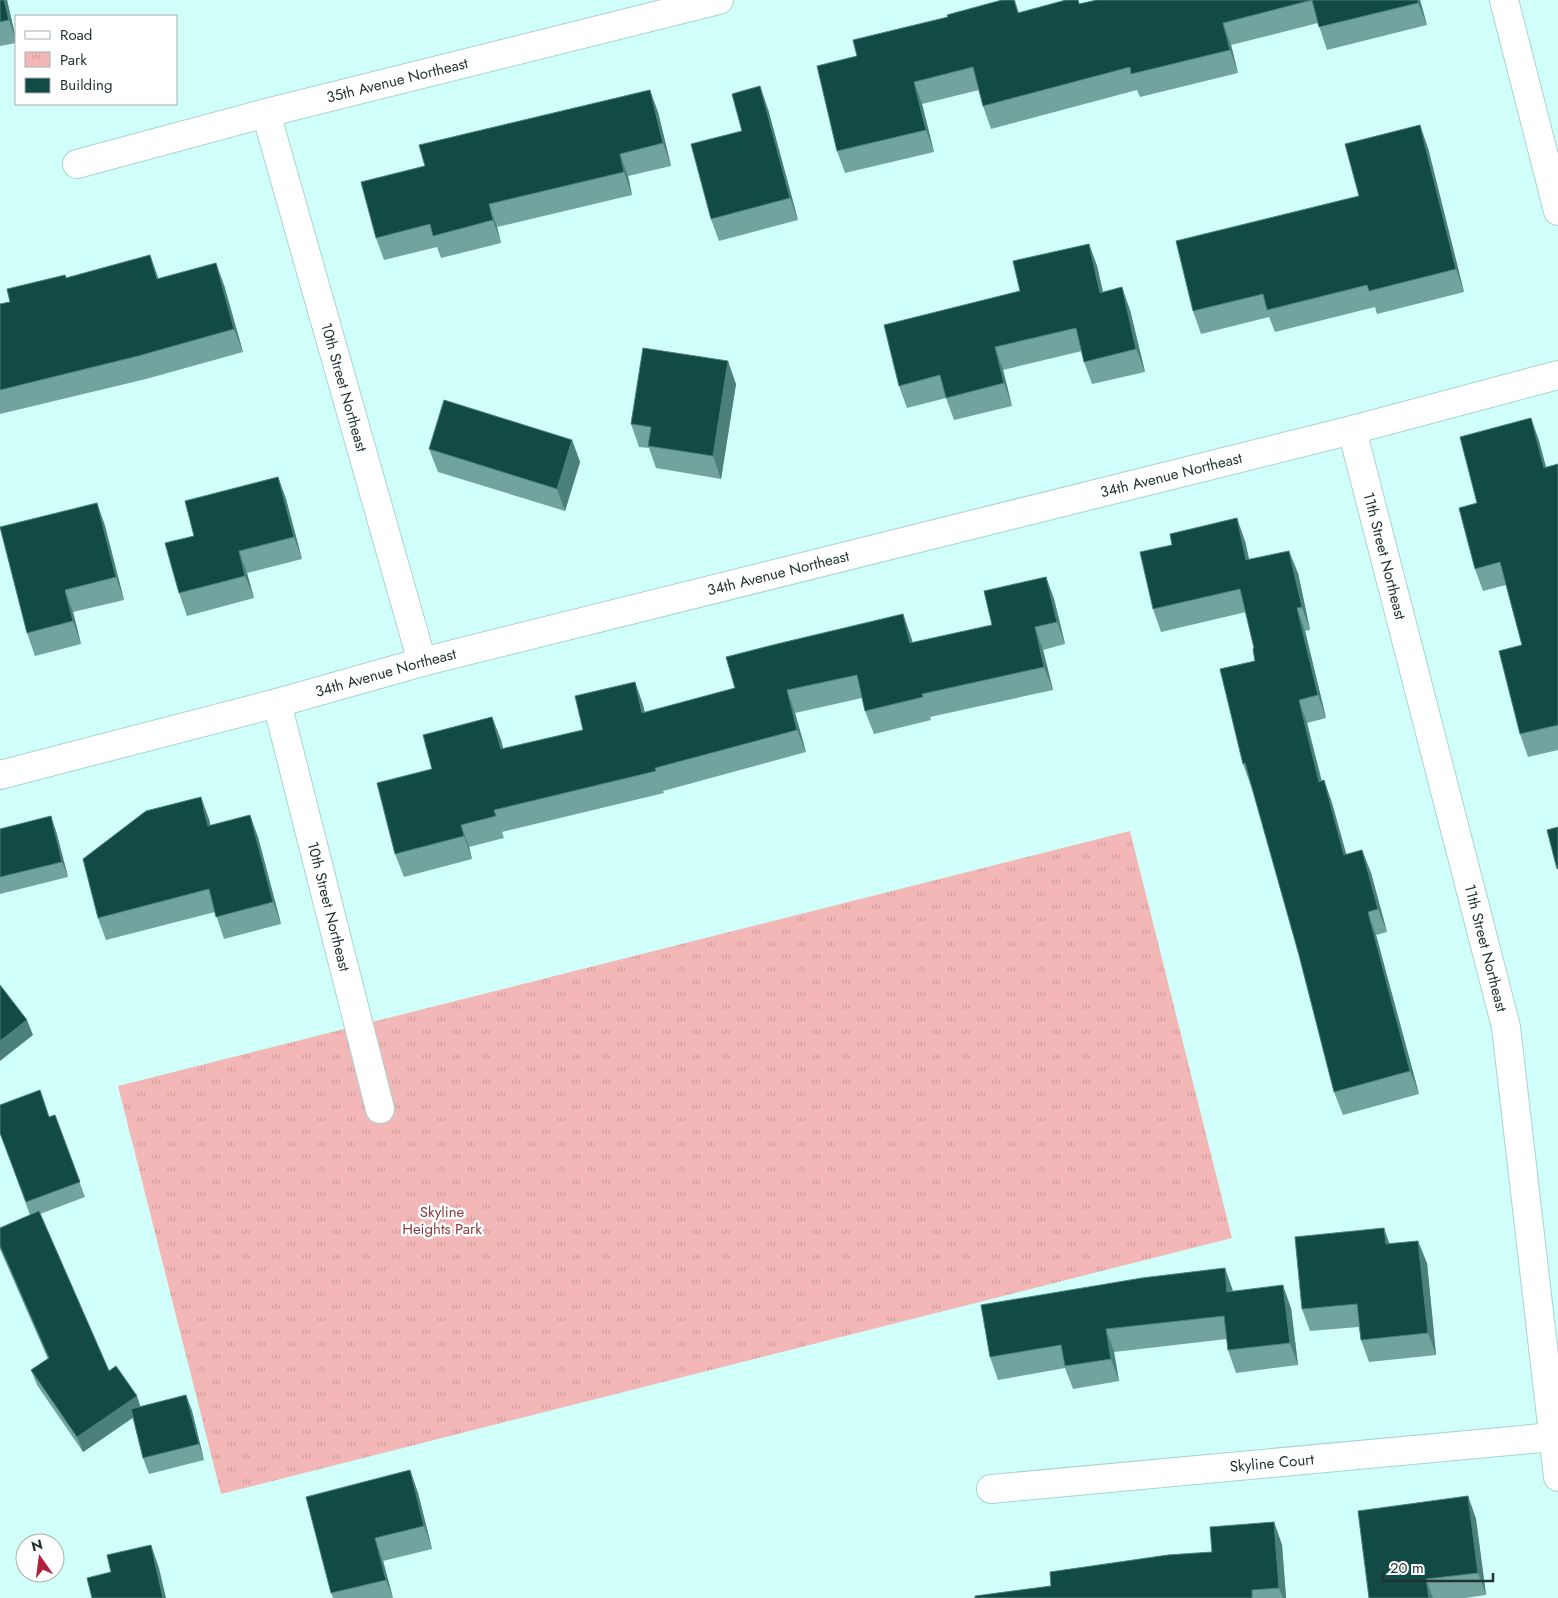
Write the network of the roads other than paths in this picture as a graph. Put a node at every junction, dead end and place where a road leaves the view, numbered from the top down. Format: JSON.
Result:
{"nodes":[{"id":1,"x":719,"y":0,"type":"edge"},
{"id":2,"x":1504,"y":0,"type":"edge"},
{"id":3,"x":266,"y":113,"type":"junction"},
{"id":4,"x":76,"y":164,"type":"dead end"},
{"id":5,"x":1558,"y":211,"type":"edge"},
{"id":6,"x":1558,"y":375,"type":"edge"},
{"id":7,"x":1352,"y":430,"type":"junction"},
{"id":8,"x":422,"y":662,"type":"junction"},
{"id":9,"x":277,"y":703,"type":"junction"},
{"id":10,"x":0,"y":775,"type":"edge"},
{"id":11,"x":380,"y":1109,"type":"dead end"},
{"id":12,"x":1553,"y":1437,"type":"junction"},
{"id":13,"x":1558,"y":1477,"type":"edge"},
{"id":14,"x":991,"y":1489,"type":"dead end"}],
"edges":[{"from":1,"to":3,"type":"street","name":"35th Avenue Northeast"},
{"from":2,"to":5,"type":"street"},
{"from":3,"to":4,"type":"street","name":"35th Avenue Northeast"},
{"from":3,"to":8,"type":"street","name":"10th Street Northeast"},
{"from":6,"to":7,"type":"street","name":"34th Avenue Northeast"},
{"from":7,"to":8,"type":"street","name":"34th Avenue Northeast"},
{"from":7,"to":12,"type":"street","name":"11th Street Northeast"},
{"from":8,"to":9,"type":"street","name":"34th Avenue Northeast"},
{"from":9,"to":10,"type":"street","name":"34th Avenue Northeast"},
{"from":9,"to":11,"type":"street","name":"10th Street Northeast"},
{"from":12,"to":13,"type":"street","name":"11th Street Northeast"},
{"from":12,"to":14,"type":"street","name":"Skyline Court"}]}
